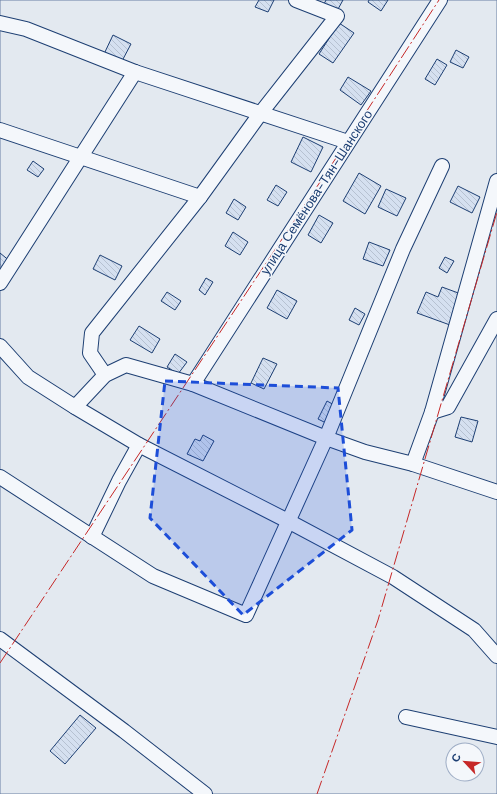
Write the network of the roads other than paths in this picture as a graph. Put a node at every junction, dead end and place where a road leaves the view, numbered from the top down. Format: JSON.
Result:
{"nodes":[{"id":1,"x":296,"y":0,"type":"edge"},
{"id":2,"x":440,"y":0,"type":"edge"},
{"id":3,"x":0,"y":23,"type":"edge"},
{"id":4,"x":135,"y":72,"type":"junction"},
{"id":5,"x":260,"y":114,"type":"junction"},
{"id":6,"x":0,"y":130,"type":"edge"},
{"id":7,"x":348,"y":142,"type":"junction"},
{"id":8,"x":80,"y":157,"type":"junction"},
{"id":9,"x":442,"y":166,"type":"dead end"},
{"id":10,"x":497,"y":181,"type":"edge"},
{"id":11,"x":200,"y":197,"type":"junction"},
{"id":12,"x":0,"y":283,"type":"edge"},
{"id":13,"x":497,"y":319,"type":"edge"},
{"id":14,"x":0,"y":346,"type":"edge"},
{"id":15,"x":105,"y":375,"type":"junction"},
{"id":16,"x":193,"y":384,"type":"junction"},
{"id":17,"x":75,"y":407,"type":"junction"},
{"id":18,"x":432,"y":412,"type":"junction"},
{"id":19,"x":326,"y":438,"type":"junction"},
{"id":20,"x":139,"y":445,"type":"junction"},
{"id":21,"x":413,"y":464,"type":"junction"},
{"id":22,"x":0,"y":477,"type":"edge"},
{"id":23,"x":497,"y":492,"type":"edge"},
{"id":24,"x":288,"y":521,"type":"junction"},
{"id":25,"x":92,"y":537,"type":"junction"},
{"id":26,"x":0,"y":639,"type":"edge"},
{"id":27,"x":497,"y":656,"type":"edge"},
{"id":28,"x":406,"y":717,"type":"dead end"},
{"id":29,"x":497,"y":737,"type":"edge"},
{"id":30,"x":205,"y":794,"type":"edge"}],
"edges":[{"from":1,"to":5,"type":"lane"},
{"from":2,"to":7,"type":"lane","name":"улица Семёнова-Тян-Шанского"},
{"from":3,"to":4,"type":"lane"},
{"from":4,"to":5,"type":"lane"},
{"from":4,"to":8,"type":"lane"},
{"from":5,"to":7,"type":"lane"},
{"from":5,"to":11,"type":"lane"},
{"from":6,"to":8,"type":"lane"},
{"from":7,"to":16,"type":"lane","name":"улица Семёнова-Тян-Шанского"},
{"from":8,"to":11,"type":"lane"},
{"from":8,"to":12,"type":"lane"},
{"from":9,"to":19,"type":"lane"},
{"from":10,"to":18,"type":"lane"},
{"from":11,"to":15,"type":"lane"},
{"from":13,"to":18,"type":"lane"},
{"from":14,"to":17,"type":"lane"},
{"from":15,"to":16,"type":"lane"},
{"from":15,"to":17,"type":"lane"},
{"from":16,"to":19,"type":"lane"},
{"from":17,"to":20,"type":"lane"},
{"from":18,"to":21,"type":"lane"},
{"from":19,"to":21,"type":"lane"},
{"from":19,"to":24,"type":"lane"},
{"from":20,"to":24,"type":"lane"},
{"from":20,"to":25,"type":"lane"},
{"from":21,"to":23,"type":"lane"},
{"from":22,"to":25,"type":"lane"},
{"from":24,"to":25,"type":"lane"},
{"from":24,"to":27,"type":"lane"},
{"from":26,"to":30,"type":"lane"},
{"from":28,"to":29,"type":"lane"}]}
